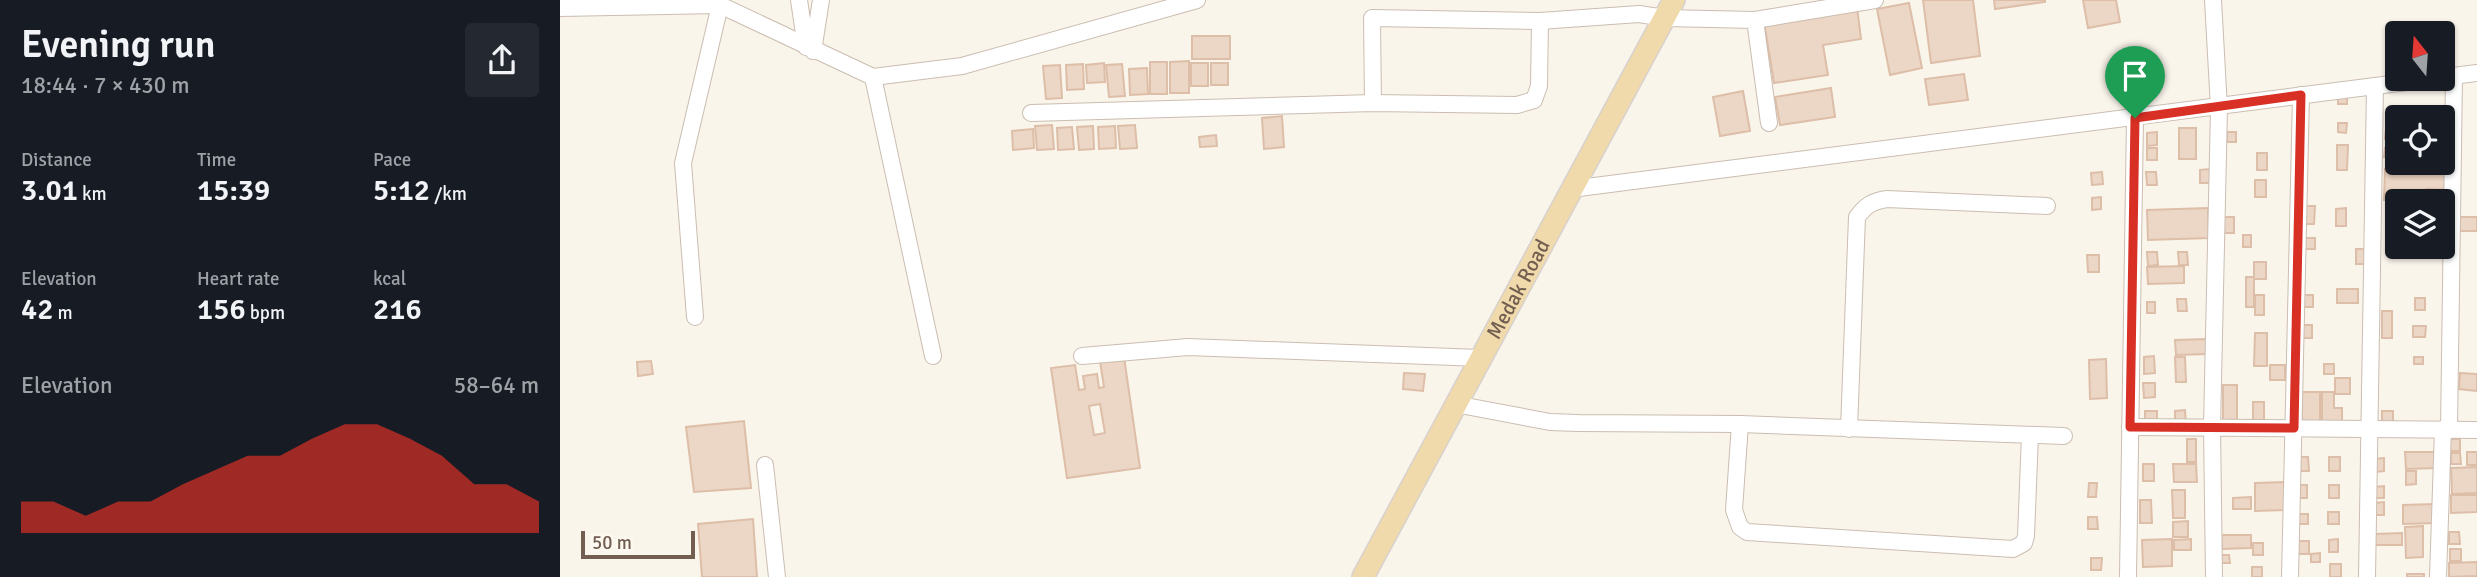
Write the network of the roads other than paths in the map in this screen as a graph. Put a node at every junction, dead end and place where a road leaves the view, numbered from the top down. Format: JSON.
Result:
{"nodes":[{"id":1,"x":799,"y":0,"type":"edge"},
{"id":2,"x":821,"y":0,"type":"edge"},
{"id":3,"x":1197,"y":0,"type":"edge"},
{"id":4,"x":1875,"y":0,"type":"edge"},
{"id":5,"x":2213,"y":0,"type":"edge"},
{"id":6,"x":632,"y":3,"type":"edge"},
{"id":7,"x":720,"y":5,"type":"junction"},
{"id":8,"x":560,"y":8,"type":"edge"},
{"id":9,"x":1670,"y":9,"type":"edge"},
{"id":10,"x":1755,"y":20,"type":"junction"},
{"id":11,"x":1540,"y":21,"type":"junction"},
{"id":12,"x":810,"y":49,"type":"junction"},
{"id":13,"x":2477,"y":73,"type":"edge"},
{"id":14,"x":2455,"y":76,"type":"edge"},
{"id":15,"x":873,"y":77,"type":"junction"},
{"id":16,"x":2385,"y":85,"type":"edge"},
{"id":17,"x":2375,"y":86,"type":"junction"},
{"id":18,"x":2448,"y":91,"type":"edge"},
{"id":19,"x":2301,"y":95,"type":"junction"},
{"id":20,"x":1373,"y":103,"type":"junction"},
{"id":21,"x":2219,"y":108,"type":"junction"},
{"id":22,"x":1031,"y":113,"type":"dead end"},
{"id":23,"x":2135,"y":118,"type":"junction"},
{"id":24,"x":1769,"y":122,"type":"dead end"},
{"id":25,"x":1571,"y":189,"type":"junction"},
{"id":26,"x":2047,"y":206,"type":"dead end"},
{"id":27,"x":695,"y":317,"type":"dead end"},
{"id":28,"x":933,"y":356,"type":"dead end"},
{"id":29,"x":1083,"y":356,"type":"dead end"},
{"id":30,"x":1480,"y":359,"type":"junction"},
{"id":31,"x":1455,"y":404,"type":"junction"},
{"id":32,"x":1740,"y":424,"type":"junction"},
{"id":33,"x":2130,"y":427,"type":"junction"},
{"id":34,"x":2212,"y":427,"type":"junction"},
{"id":35,"x":2294,"y":428,"type":"junction"},
{"id":36,"x":1849,"y":429,"type":"junction"},
{"id":37,"x":2370,"y":429,"type":"junction"},
{"id":38,"x":2446,"y":429,"type":"junction"},
{"id":39,"x":2477,"y":430,"type":"edge"},
{"id":40,"x":2030,"y":435,"type":"junction"},
{"id":41,"x":2064,"y":436,"type":"dead end"},
{"id":42,"x":765,"y":465,"type":"dead end"},
{"id":43,"x":777,"y":577,"type":"edge"},
{"id":44,"x":1363,"y":577,"type":"edge"},
{"id":45,"x":2128,"y":577,"type":"edge"},
{"id":46,"x":2214,"y":577,"type":"edge"},
{"id":47,"x":2290,"y":577,"type":"edge"},
{"id":48,"x":2367,"y":577,"type":"edge"},
{"id":49,"x":2438,"y":577,"type":"edge"}],
"edges":[{"from":1,"to":12,"type":"street"},
{"from":2,"to":12,"type":"street"},
{"from":3,"to":15,"type":"street"},
{"from":4,"to":10,"type":"street"},
{"from":5,"to":21,"type":"street"},
{"from":6,"to":7,"type":"street"},
{"from":6,"to":8,"type":"street"},
{"from":7,"to":12,"type":"street"},
{"from":7,"to":27,"type":"street"},
{"from":9,"to":10,"type":"street"},
{"from":9,"to":11,"type":"street"},
{"from":9,"to":25,"type":"main road","name":"Medak Road"},
{"from":10,"to":24,"type":"street"},
{"from":11,"to":20,"type":"street"},
{"from":11,"to":20,"type":"street"},
{"from":12,"to":15,"type":"street"},
{"from":13,"to":14,"type":"street"},
{"from":15,"to":28,"type":"street"},
{"from":16,"to":17,"type":"street"},
{"from":17,"to":19,"type":"street"},
{"from":17,"to":37,"type":"street"},
{"from":18,"to":38,"type":"street"},
{"from":19,"to":21,"type":"street"},
{"from":19,"to":35,"type":"street"},
{"from":20,"to":22,"type":"street"},
{"from":21,"to":23,"type":"street"},
{"from":21,"to":34,"type":"street"},
{"from":23,"to":25,"type":"street"},
{"from":23,"to":33,"type":"street"},
{"from":25,"to":30,"type":"main road","name":"Medak Road"},
{"from":26,"to":36,"type":"street"},
{"from":29,"to":30,"type":"street"},
{"from":30,"to":31,"type":"main road","name":"Medak Road"},
{"from":31,"to":32,"type":"street"},
{"from":31,"to":44,"type":"main road","name":"Medak Road"},
{"from":32,"to":36,"type":"street"},
{"from":32,"to":40,"type":"street"},
{"from":33,"to":34,"type":"street"},
{"from":33,"to":45,"type":"street"},
{"from":34,"to":35,"type":"street"},
{"from":34,"to":46,"type":"street"},
{"from":35,"to":37,"type":"street"},
{"from":35,"to":47,"type":"street"},
{"from":36,"to":40,"type":"street"},
{"from":37,"to":38,"type":"street"},
{"from":37,"to":48,"type":"street"},
{"from":38,"to":39,"type":"street"},
{"from":38,"to":49,"type":"street"},
{"from":40,"to":41,"type":"street"},
{"from":42,"to":43,"type":"street"}]}
